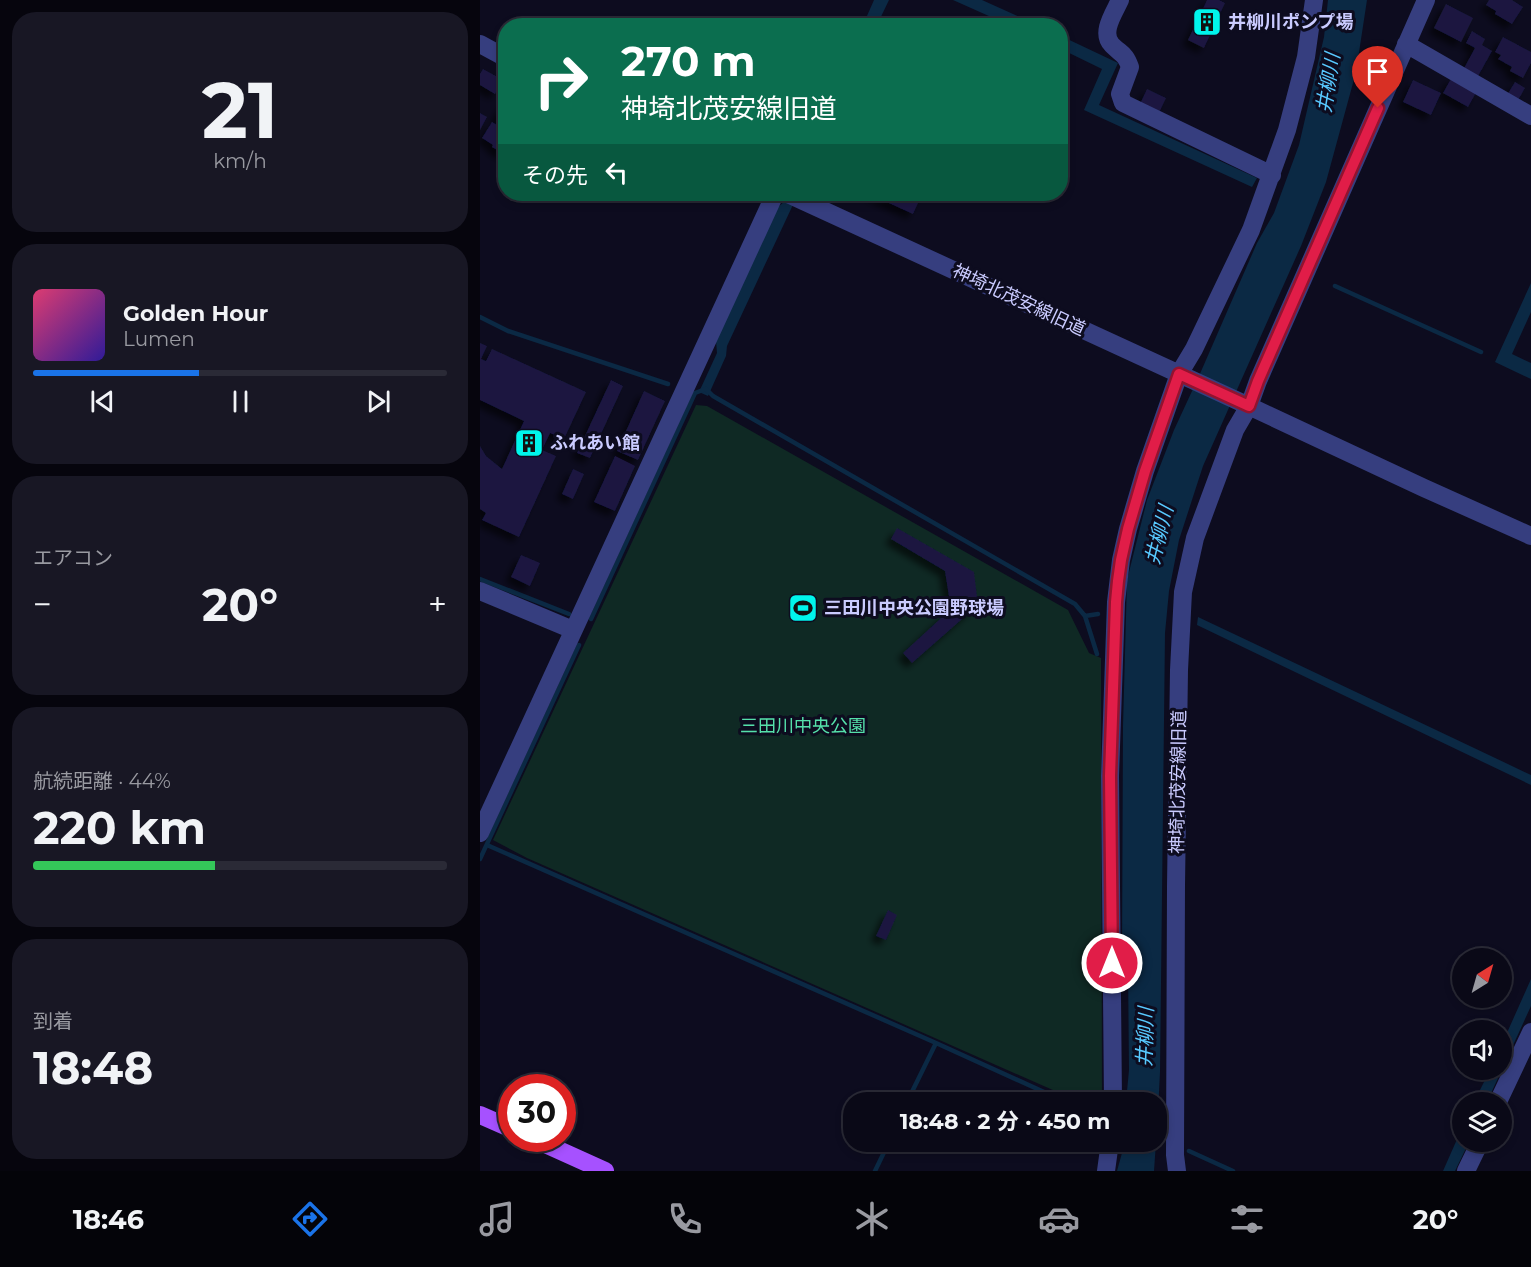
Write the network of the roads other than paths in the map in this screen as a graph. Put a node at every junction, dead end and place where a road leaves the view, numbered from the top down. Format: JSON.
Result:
{"nodes":[{"id":1,"x":1120,"y":0,"type":"edge"},
{"id":2,"x":1314,"y":0,"type":"edge"},
{"id":3,"x":1426,"y":0,"type":"edge"},
{"id":4,"x":480,"y":44,"type":"edge"},
{"id":5,"x":1406,"y":44,"type":"junction"},
{"id":6,"x":498,"y":54,"type":"edge"},
{"id":7,"x":1531,"y":116,"type":"edge"},
{"id":8,"x":1272,"y":175,"type":"junction"},
{"id":9,"x":772,"y":201,"type":"edge"},
{"id":10,"x":804,"y":201,"type":"edge"},
{"id":11,"x":1185,"y":376,"type":"junction"},
{"id":12,"x":1244,"y":404,"type":"junction"},
{"id":13,"x":1531,"y":536,"type":"edge"},
{"id":14,"x":480,"y":591,"type":"edge"},
{"id":15,"x":573,"y":630,"type":"junction"},
{"id":16,"x":480,"y":833,"type":"edge"},
{"id":17,"x":1529,"y":1042,"type":"edge"},
{"id":18,"x":1113,"y":1092,"type":"edge"},
{"id":19,"x":1503,"y":1092,"type":"edge"},
{"id":20,"x":480,"y":1115,"type":"edge"},
{"id":21,"x":498,"y":1123,"type":"edge"},
{"id":22,"x":563,"y":1152,"type":"edge"},
{"id":23,"x":1109,"y":1152,"type":"edge"},
{"id":24,"x":1475,"y":1152,"type":"edge"},
{"id":25,"x":605,"y":1171,"type":"edge"},
{"id":26,"x":1106,"y":1171,"type":"edge"},
{"id":27,"x":1177,"y":1171,"type":"edge"},
{"id":28,"x":1466,"y":1171,"type":"edge"}],
"edges":[{"from":1,"to":8,"type":"street"},
{"from":2,"to":8,"type":"street"},
{"from":3,"to":5,"type":"street","name":"神埼北茂安線旧道"},
{"from":4,"to":6,"type":"street"},
{"from":5,"to":7,"type":"street"},
{"from":5,"to":12,"type":"street","name":"神埼北茂安線旧道"},
{"from":8,"to":11,"type":"street"},
{"from":9,"to":15,"type":"street"},
{"from":10,"to":11,"type":"street","name":"神埼北茂安線旧道"},
{"from":11,"to":12,"type":"street","name":"神埼北茂安線旧道"},
{"from":11,"to":18,"type":"street"},
{"from":12,"to":13,"type":"street"},
{"from":12,"to":27,"type":"street","name":"神埼北茂安線旧道"},
{"from":14,"to":15,"type":"street"},
{"from":15,"to":16,"type":"street"},
{"from":17,"to":19,"type":"street"},
{"from":20,"to":21,"type":"main road"},
{"from":22,"to":25,"type":"main road"},
{"from":23,"to":26,"type":"street"},
{"from":24,"to":28,"type":"street"}]}
